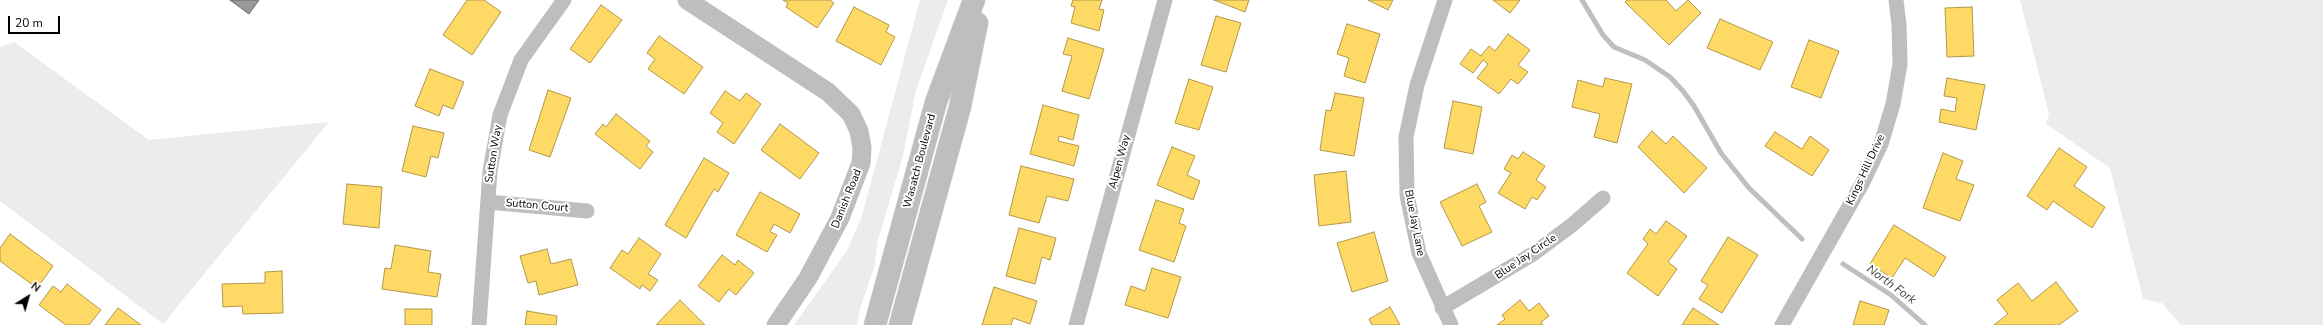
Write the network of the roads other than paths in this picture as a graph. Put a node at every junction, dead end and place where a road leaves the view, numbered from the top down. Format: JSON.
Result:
{"nodes":[{"id":1,"x":564,"y":0,"type":"edge"},
{"id":2,"x":687,"y":0,"type":"edge"},
{"id":3,"x":974,"y":0,"type":"edge"},
{"id":4,"x":982,"y":0,"type":"edge"},
{"id":5,"x":1164,"y":0,"type":"edge"},
{"id":6,"x":1445,"y":0,"type":"edge"},
{"id":7,"x":1896,"y":0,"type":"edge"},
{"id":8,"x":1603,"y":198,"type":"dead end"},
{"id":9,"x":488,"y":202,"type":"junction"},
{"id":10,"x":587,"y":211,"type":"dead end"},
{"id":11,"x":1442,"y":308,"type":"junction"},
{"id":12,"x":900,"y":324,"type":"edge"},
{"id":13,"x":479,"y":325,"type":"edge"},
{"id":14,"x":776,"y":325,"type":"edge"},
{"id":15,"x":875,"y":325,"type":"edge"},
{"id":16,"x":1076,"y":325,"type":"edge"},
{"id":17,"x":1451,"y":325,"type":"edge"},
{"id":18,"x":1782,"y":325,"type":"edge"}],
"edges":[{"from":1,"to":9,"type":"street","name":"Sutton Way"},
{"from":2,"to":14,"type":"street","name":"Danish Road"},
{"from":3,"to":15,"type":"main road","name":"Wasatch Boulevard"},
{"from":4,"to":12,"type":"main road"},
{"from":5,"to":16,"type":"street","name":"Alpen Way"},
{"from":6,"to":11,"type":"street","name":"Blue Jay Lane"},
{"from":7,"to":18,"type":"street","name":"Kings Hill Drive"},
{"from":8,"to":11,"type":"street","name":"Blue Jay Circle"},
{"from":9,"to":10,"type":"street","name":"Sutton Court"},
{"from":9,"to":13,"type":"street","name":"Sutton Way"},
{"from":11,"to":17,"type":"street","name":"Blue Jay Lane"}]}
